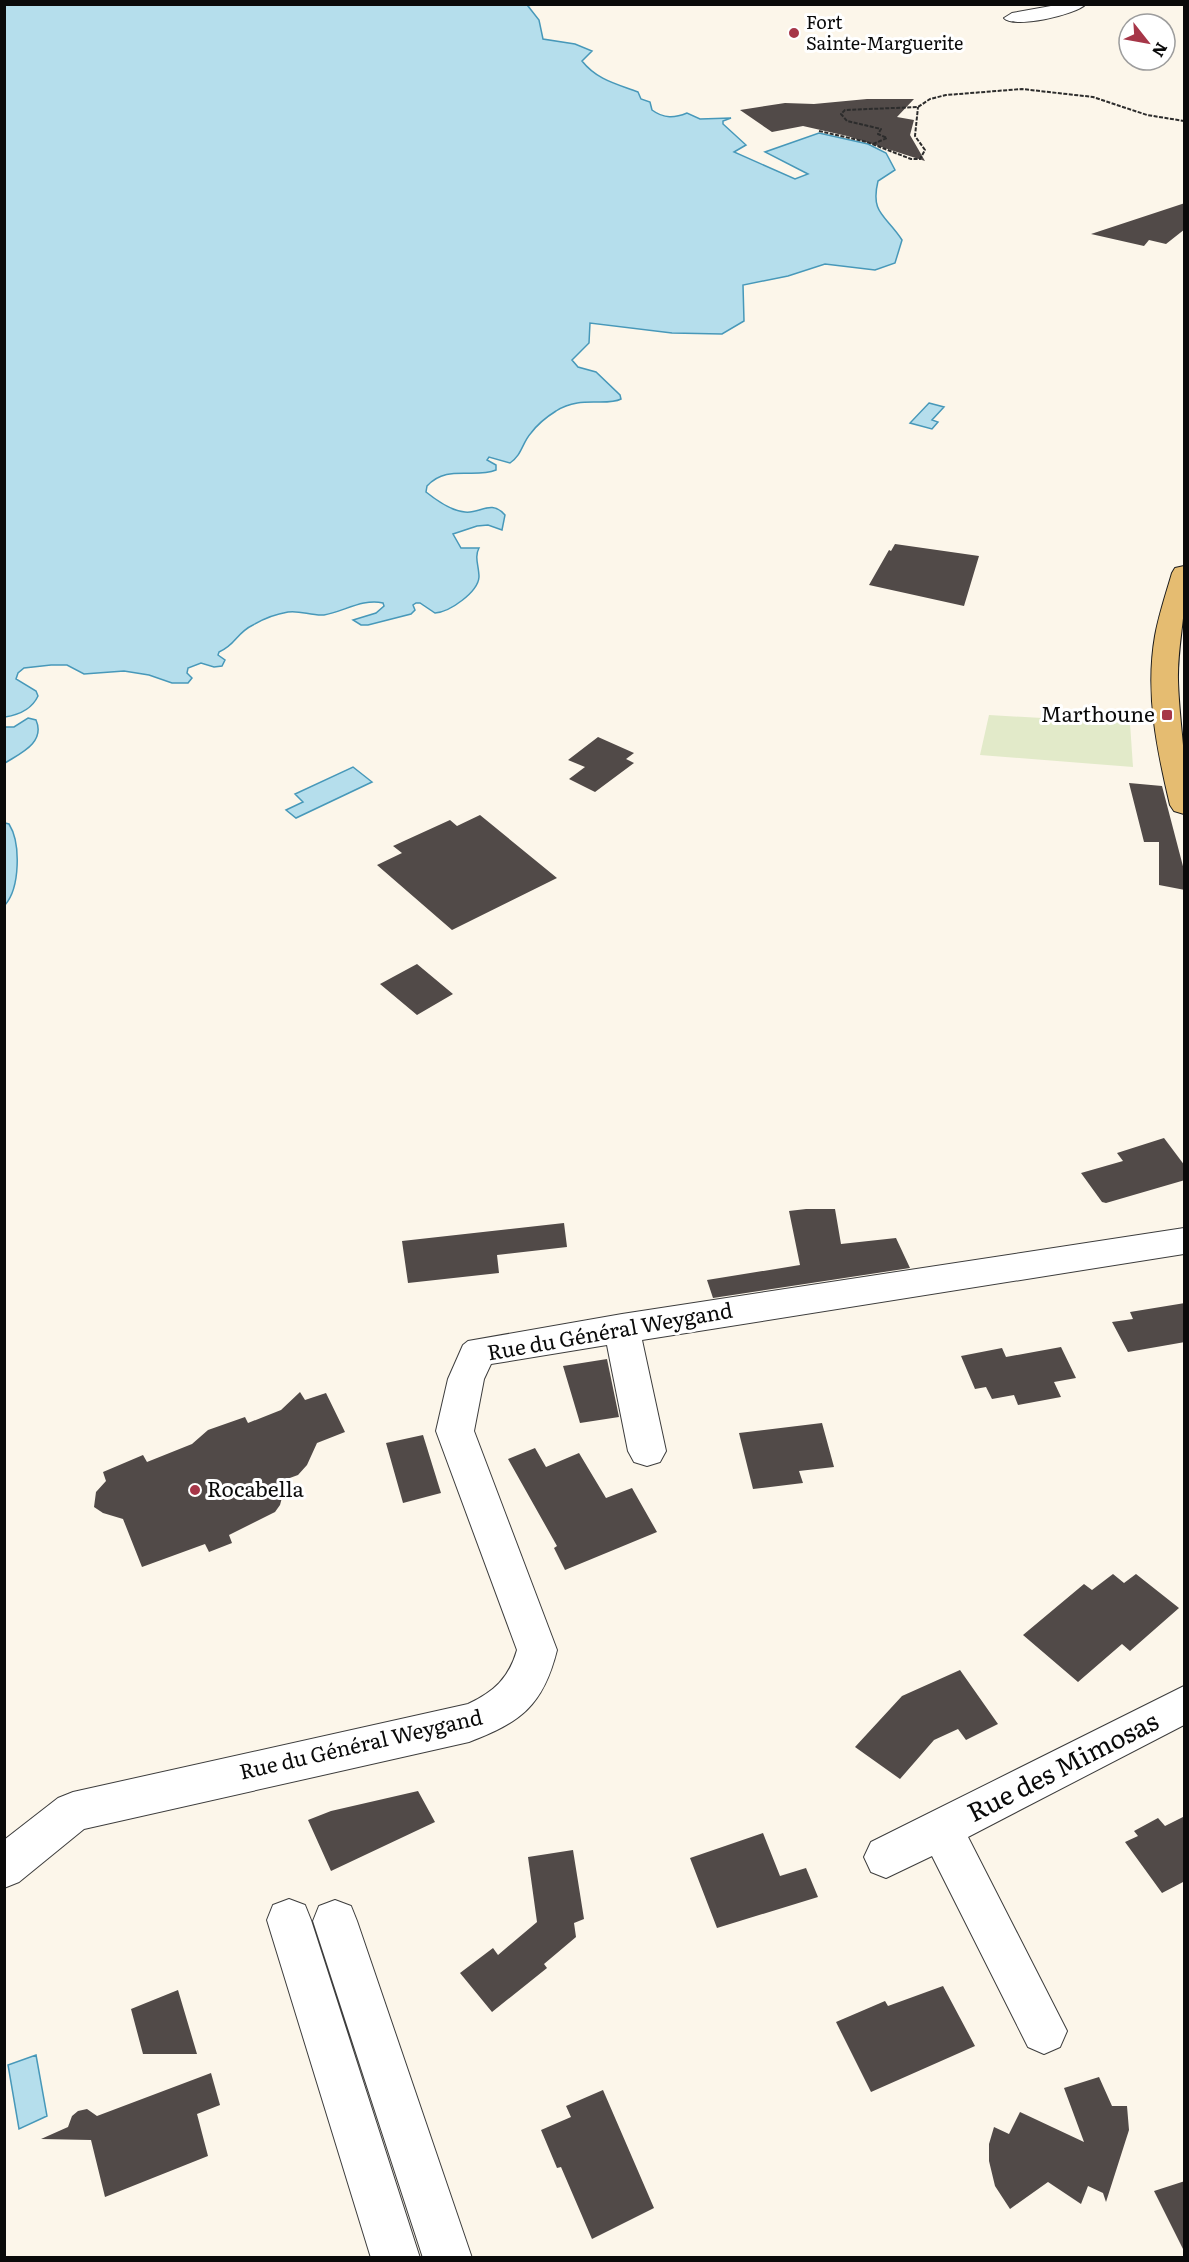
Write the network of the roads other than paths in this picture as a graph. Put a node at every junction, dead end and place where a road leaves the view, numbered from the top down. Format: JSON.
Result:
{"nodes":[{"id":1,"x":1078,"y":4,"type":"edge"},
{"id":2,"x":1012,"y":18,"type":"dead end"},
{"id":3,"x":1185,"y":573,"type":"edge"},
{"id":4,"x":1176,"y":639,"type":"edge"},
{"id":5,"x":1178,"y":744,"type":"edge"},
{"id":6,"x":1181,"y":776,"type":"edge"},
{"id":7,"x":1185,"y":805,"type":"edge"},
{"id":8,"x":1185,"y":1241,"type":"edge"},
{"id":9,"x":622,"y":1328,"type":"junction"},
{"id":10,"x":647,"y":1451,"type":"dead end"},
{"id":11,"x":1185,"y":1705,"type":"edge"},
{"id":12,"x":941,"y":1830,"type":"junction"},
{"id":13,"x":886,"y":1857,"type":"dead end"},
{"id":14,"x":4,"y":1867,"type":"edge"},
{"id":15,"x":289,"y":1920,"type":"dead end"},
{"id":16,"x":335,"y":1921,"type":"dead end"},
{"id":17,"x":1044,"y":2031,"type":"dead end"},
{"id":18,"x":406,"y":2139,"type":"junction"},
{"id":19,"x":364,"y":2156,"type":"junction"},
{"id":20,"x":396,"y":2258,"type":"edge"},
{"id":21,"x":448,"y":2258,"type":"edge"}],
"edges":[{"from":1,"to":2,"type":"street"},
{"from":3,"to":4,"type":"main road"},
{"from":4,"to":5,"type":"main road"},
{"from":5,"to":6,"type":"main road"},
{"from":6,"to":7,"type":"main road"},
{"from":8,"to":9,"type":"street","name":"Rue du Général Weygand"},
{"from":9,"to":10,"type":"street"},
{"from":9,"to":14,"type":"street","name":"Rue du Général Weygand"},
{"from":11,"to":12,"type":"street","name":"Rue des Mimosas"},
{"from":12,"to":13,"type":"street","name":"Rue des Mimosas"},
{"from":12,"to":17,"type":"street"},
{"from":15,"to":19,"type":"street"},
{"from":16,"to":18,"type":"street"},
{"from":18,"to":19,"type":"street"},
{"from":18,"to":21,"type":"street"},
{"from":19,"to":20,"type":"street"}]}
